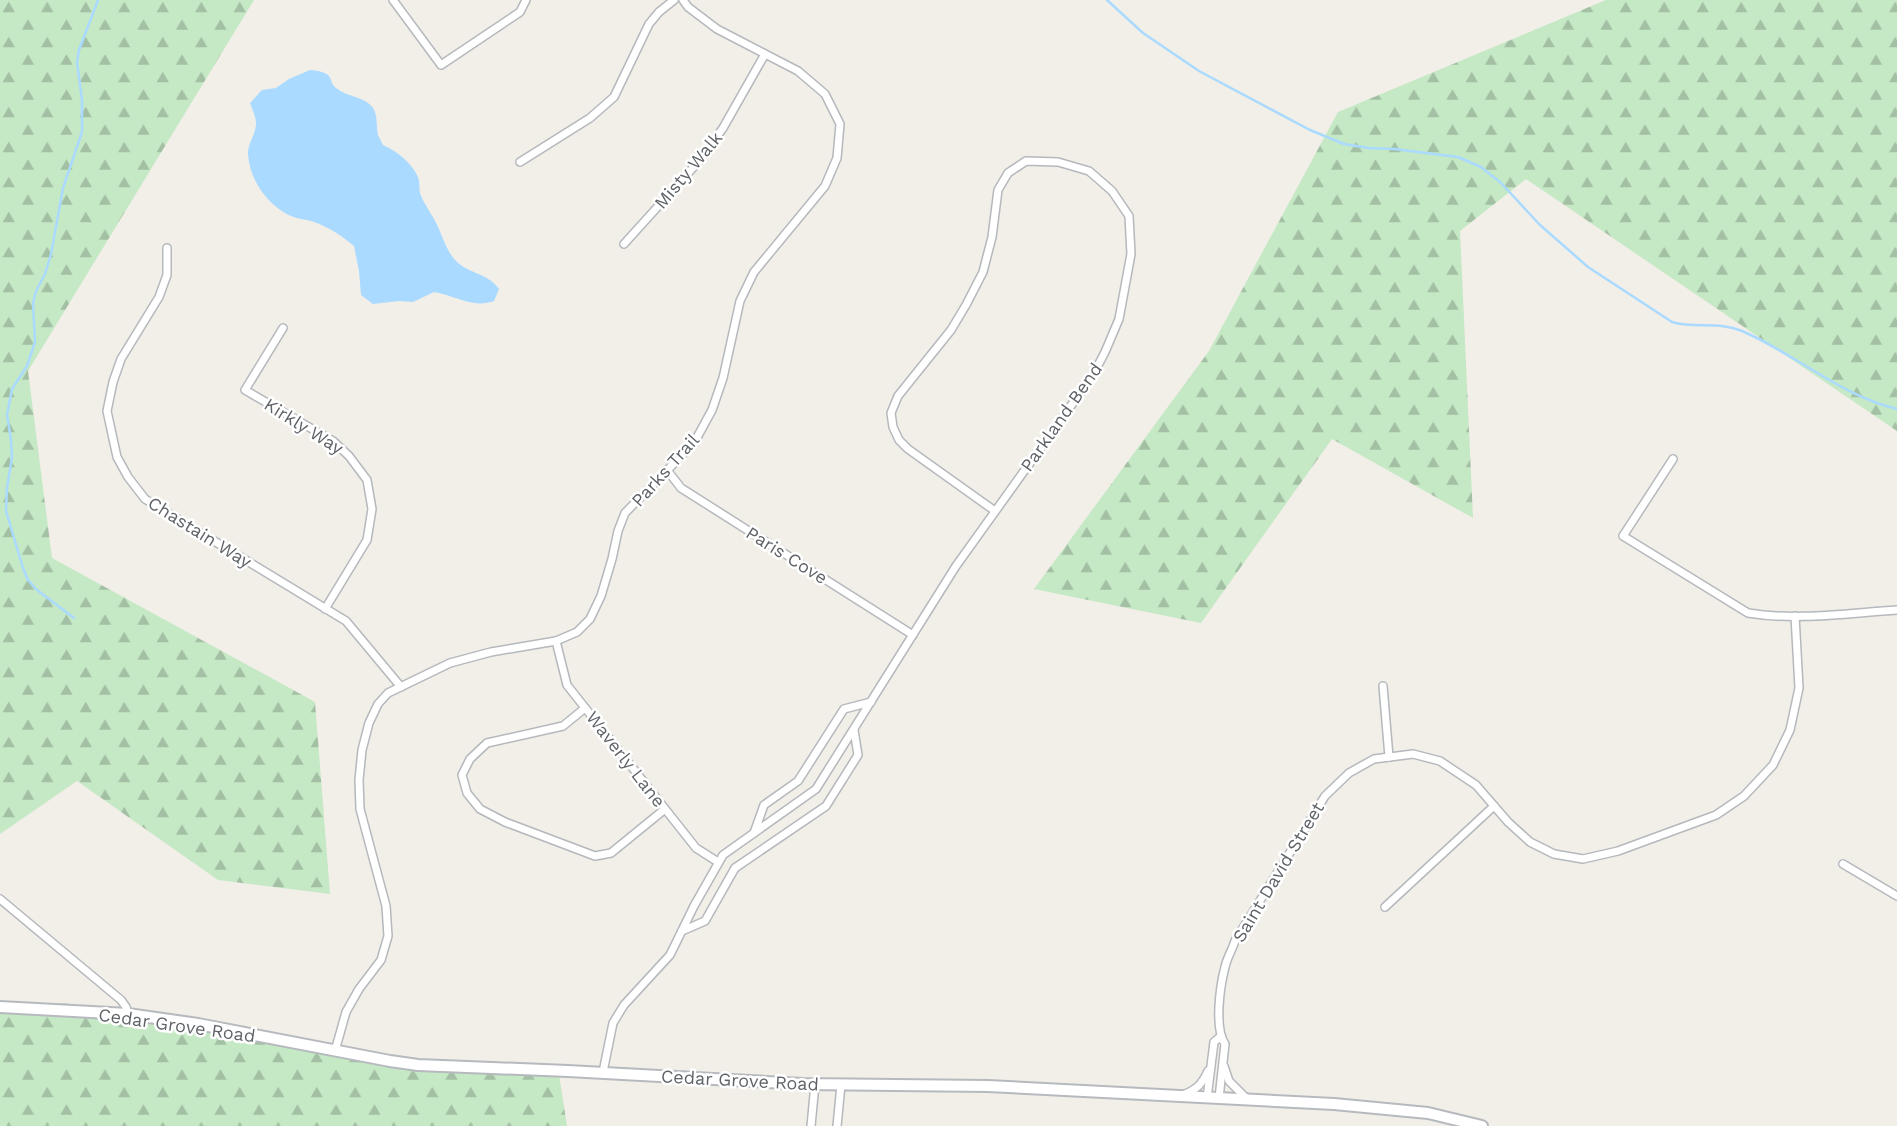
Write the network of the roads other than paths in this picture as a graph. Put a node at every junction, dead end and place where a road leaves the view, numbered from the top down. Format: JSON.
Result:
{"nodes":[{"id":1,"x":393,"y":0,"type":"edge"},
{"id":2,"x":526,"y":0,"type":"edge"},
{"id":3,"x":674,"y":0,"type":"edge"},
{"id":4,"x":683,"y":0,"type":"edge"},
{"id":5,"x":765,"y":54,"type":"junction"},
{"id":6,"x":520,"y":162,"type":"dead end"},
{"id":7,"x":624,"y":244,"type":"dead end"},
{"id":8,"x":167,"y":248,"type":"dead end"},
{"id":9,"x":283,"y":328,"type":"dead end"},
{"id":10,"x":1673,"y":458,"type":"dead end"},
{"id":11,"x":667,"y":470,"type":"junction"},
{"id":12,"x":995,"y":511,"type":"junction"},
{"id":13,"x":325,"y":608,"type":"junction"},
{"id":14,"x":1897,"y":610,"type":"edge"},
{"id":15,"x":1795,"y":616,"type":"junction"},
{"id":16,"x":913,"y":635,"type":"junction"},
{"id":17,"x":556,"y":641,"type":"junction"},
{"id":18,"x":1383,"y":686,"type":"dead end"},
{"id":19,"x":401,"y":687,"type":"junction"},
{"id":20,"x":871,"y":702,"type":"junction"},
{"id":21,"x":585,"y":708,"type":"junction"},
{"id":22,"x":854,"y":730,"type":"junction"},
{"id":23,"x":1389,"y":757,"type":"junction"},
{"id":24,"x":1494,"y":806,"type":"junction"},
{"id":25,"x":665,"y":810,"type":"junction"},
{"id":26,"x":754,"y":834,"type":"junction"},
{"id":27,"x":718,"y":862,"type":"junction"},
{"id":28,"x":1843,"y":864,"type":"dead end"},
{"id":29,"x":1897,"y":896,"type":"edge"},
{"id":30,"x":0,"y":899,"type":"edge"},
{"id":31,"x":1385,"y":907,"type":"dead end"},
{"id":32,"x":682,"y":931,"type":"junction"},
{"id":33,"x":0,"y":1007,"type":"edge"},
{"id":34,"x":128,"y":1014,"type":"junction"},
{"id":35,"x":1220,"y":1037,"type":"junction"},
{"id":36,"x":335,"y":1051,"type":"junction"},
{"id":37,"x":1212,"y":1061,"type":"junction"},
{"id":38,"x":1223,"y":1063,"type":"junction"},
{"id":39,"x":603,"y":1072,"type":"junction"},
{"id":40,"x":815,"y":1084,"type":"junction"},
{"id":41,"x":841,"y":1085,"type":"junction"},
{"id":42,"x":1180,"y":1096,"type":"junction"},
{"id":43,"x":1207,"y":1098,"type":"junction"},
{"id":44,"x":1219,"y":1098,"type":"junction"},
{"id":45,"x":1247,"y":1100,"type":"junction"},
{"id":46,"x":811,"y":1126,"type":"edge"},
{"id":47,"x":837,"y":1126,"type":"edge"},
{"id":48,"x":1482,"y":1126,"type":"edge"}],
"edges":[{"from":1,"to":2,"type":"street"},
{"from":3,"to":6,"type":"street"},
{"from":4,"to":5,"type":"street","name":"Parks Trail"},
{"from":5,"to":7,"type":"street","name":"Misty Walk"},
{"from":5,"to":11,"type":"street","name":"Parks Trail"},
{"from":8,"to":13,"type":"street","name":"Chastain Way"},
{"from":9,"to":13,"type":"street","name":"Kirkly Way"},
{"from":10,"to":15,"type":"street"},
{"from":11,"to":16,"type":"street","name":"Paris Cove"},
{"from":11,"to":17,"type":"street","name":"Parks Trail"},
{"from":12,"to":12,"type":"street","name":"Parkland Bend"},
{"from":12,"to":16,"type":"street","name":"Parkland Bend"},
{"from":13,"to":19,"type":"street","name":"Chastain Way"},
{"from":14,"to":15,"type":"street"},
{"from":15,"to":24,"type":"street","name":"Saint David Street"},
{"from":16,"to":20,"type":"street","name":"Parkland Bend"},
{"from":17,"to":19,"type":"street","name":"Parks Trail"},
{"from":17,"to":21,"type":"street","name":"Waverly Lane"},
{"from":18,"to":23,"type":"street"},
{"from":19,"to":36,"type":"street","name":"Parks Trail"},
{"from":20,"to":22,"type":"street","name":"Parkland Bend"},
{"from":20,"to":26,"type":"street"},
{"from":21,"to":25,"type":"street","name":"Waverly Lane"},
{"from":21,"to":25,"type":"street"},
{"from":22,"to":26,"type":"street","name":"Parkland Bend"},
{"from":22,"to":32,"type":"street","name":"Parkland Bend"},
{"from":23,"to":24,"type":"street","name":"Saint David Street"},
{"from":23,"to":35,"type":"street","name":"Saint David Street"},
{"from":24,"to":31,"type":"street"},
{"from":25,"to":27,"type":"street","name":"Waverly Lane"},
{"from":26,"to":27,"type":"street","name":"Parkland Bend"},
{"from":27,"to":32,"type":"street","name":"Parkland Bend"},
{"from":28,"to":29,"type":"street"},
{"from":30,"to":34,"type":"street"},
{"from":32,"to":39,"type":"street","name":"Parkland Bend"},
{"from":33,"to":34,"type":"main road","name":"Cedar Grove Road"},
{"from":34,"to":36,"type":"main road","name":"Cedar Grove Road"},
{"from":35,"to":37,"type":"street","name":"Saint David Street"},
{"from":35,"to":38,"type":"street","name":"Saint David Street"},
{"from":36,"to":39,"type":"main road","name":"Cedar Grove Road"},
{"from":37,"to":42,"type":"street"},
{"from":37,"to":43,"type":"street","name":"Saint David Street"},
{"from":38,"to":44,"type":"street","name":"Saint David Street"},
{"from":38,"to":45,"type":"street"},
{"from":39,"to":40,"type":"main road","name":"Cedar Grove Road"},
{"from":40,"to":41,"type":"main road","name":"Cedar Grove Road"},
{"from":40,"to":46,"type":"street"},
{"from":41,"to":42,"type":"main road","name":"Cedar Grove Road"},
{"from":41,"to":47,"type":"street"},
{"from":42,"to":43,"type":"main road","name":"Cedar Grove Road"},
{"from":43,"to":44,"type":"main road","name":"Cedar Grove Road"},
{"from":44,"to":45,"type":"main road","name":"Cedar Grove Road"},
{"from":45,"to":48,"type":"main road","name":"Cedar Grove Road"}]}
